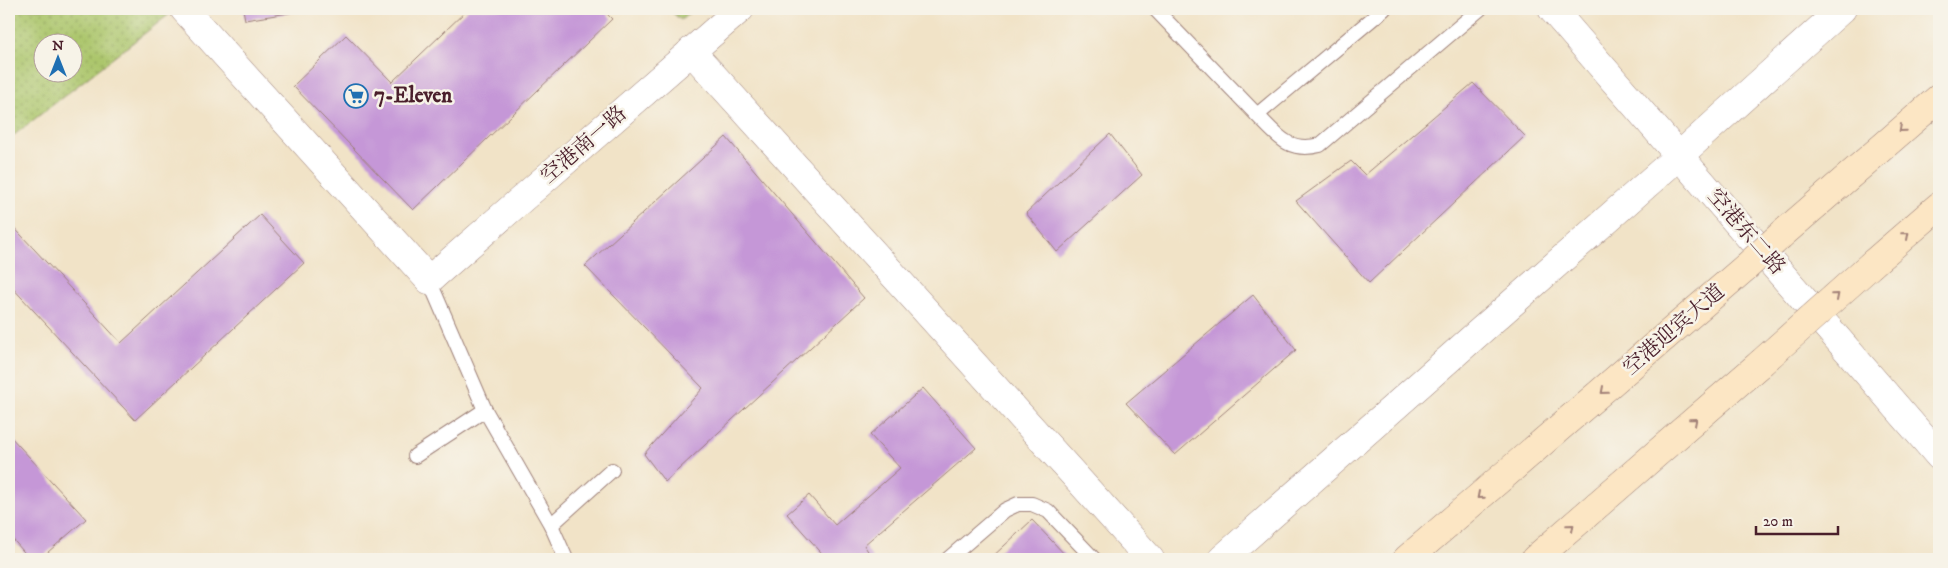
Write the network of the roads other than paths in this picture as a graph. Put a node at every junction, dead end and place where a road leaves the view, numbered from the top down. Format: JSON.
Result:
{"nodes":[{"id":1,"x":184,"y":9,"type":"edge"},
{"id":2,"x":740,"y":9,"type":"edge"},
{"id":3,"x":1154,"y":9,"type":"edge"},
{"id":4,"x":1384,"y":9,"type":"edge"},
{"id":5,"x":1480,"y":9,"type":"edge"},
{"id":6,"x":1552,"y":9,"type":"edge"},
{"id":7,"x":1842,"y":9,"type":"edge"},
{"id":8,"x":692,"y":51,"type":"junction"},
{"id":9,"x":1939,"y":98,"type":"edge"},
{"id":10,"x":1257,"y":115,"type":"junction"},
{"id":11,"x":1680,"y":155,"type":"junction"},
{"id":12,"x":1939,"y":206,"type":"edge"},
{"id":13,"x":428,"y":280,"type":"junction"},
{"id":14,"x":485,"y":410,"type":"junction"},
{"id":15,"x":415,"y":456,"type":"dead end"},
{"id":16,"x":1939,"y":456,"type":"edge"},
{"id":17,"x":612,"y":470,"type":"dead end"},
{"id":18,"x":551,"y":525,"type":"junction"},
{"id":19,"x":566,"y":559,"type":"edge"},
{"id":20,"x":948,"y":559,"type":"edge"},
{"id":21,"x":1094,"y":559,"type":"edge"},
{"id":22,"x":1150,"y":559,"type":"edge"},
{"id":23,"x":1222,"y":559,"type":"edge"},
{"id":24,"x":1406,"y":559,"type":"edge"},
{"id":25,"x":1535,"y":559,"type":"edge"}],
"edges":[{"from":1,"to":13,"type":"street"},
{"from":2,"to":8,"type":"street","name":"空港南一路"},
{"from":3,"to":10,"type":"lane"},
{"from":4,"to":10,"type":"lane"},
{"from":5,"to":10,"type":"lane"},
{"from":6,"to":11,"type":"street","name":"空港东二路"},
{"from":7,"to":11,"type":"street"},
{"from":8,"to":13,"type":"street","name":"空港南一路"},
{"from":8,"to":22,"type":"street"},
{"from":9,"to":24,"type":"main road","name":"空港迎宾大道","one_way":true,"bridge":true},
{"from":11,"to":16,"type":"street","name":"空港东二路"},
{"from":11,"to":23,"type":"street"},
{"from":25,"to":12,"type":"main road","one_way":true,"bridge":true},
{"from":13,"to":14,"type":"lane"},
{"from":14,"to":15,"type":"lane"},
{"from":14,"to":18,"type":"lane"},
{"from":17,"to":18,"type":"lane"},
{"from":18,"to":19,"type":"lane"},
{"from":20,"to":21,"type":"lane"}]}
